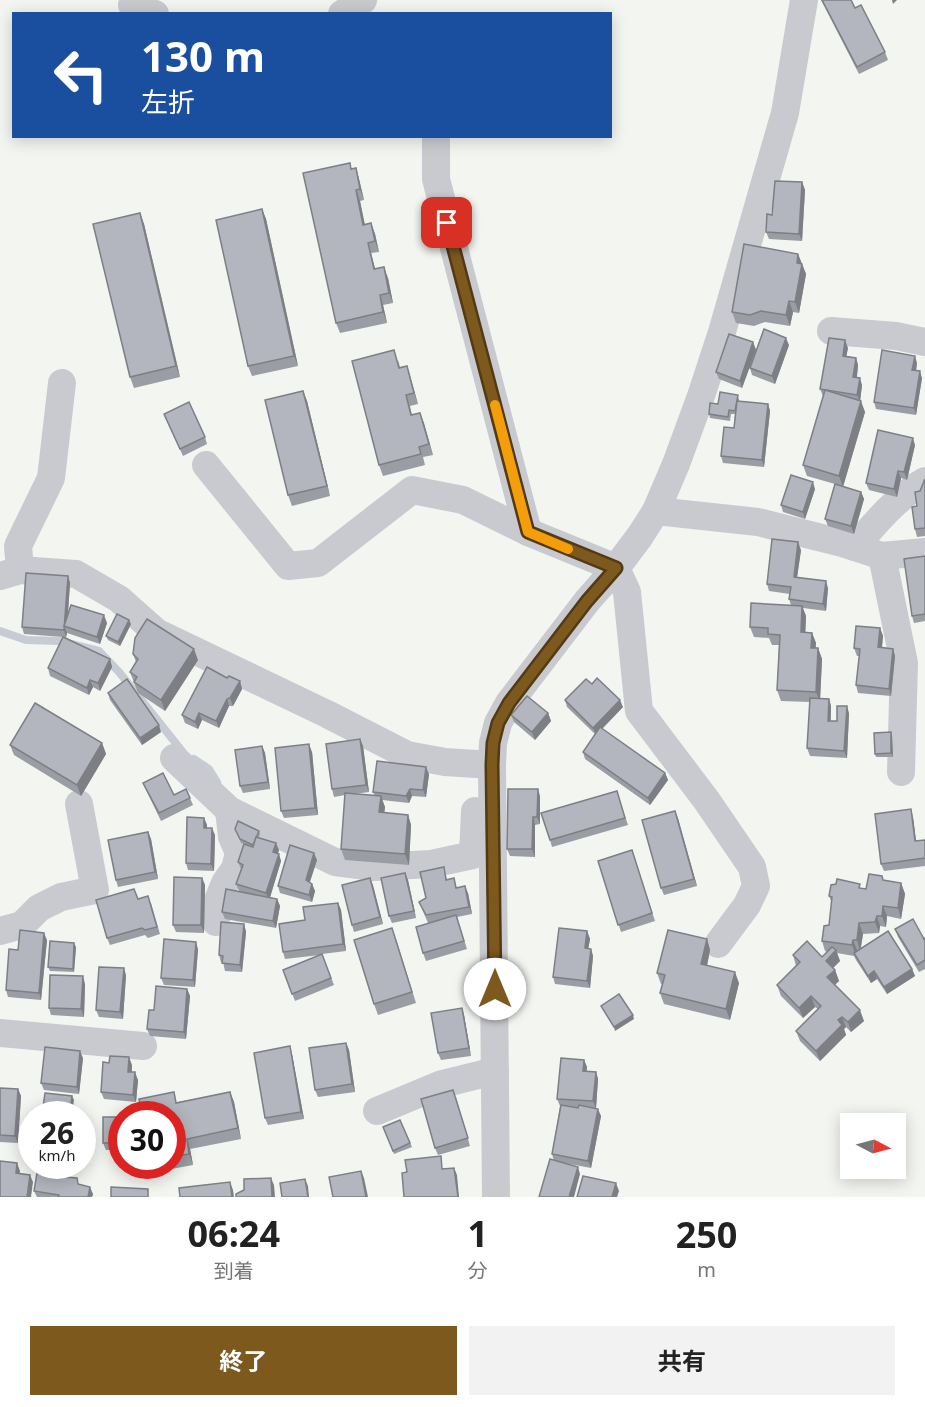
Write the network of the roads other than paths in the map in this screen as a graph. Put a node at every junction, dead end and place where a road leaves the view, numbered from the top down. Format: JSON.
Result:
{"nodes":[{"id":1,"x":363,"y":0,"type":"edge"},
{"id":2,"x":804,"y":0,"type":"edge"},
{"id":3,"x":345,"y":12,"type":"edge"},
{"id":4,"x":436,"y":138,"type":"edge"},
{"id":5,"x":831,"y":331,"type":"dead end"},
{"id":6,"x":925,"y":342,"type":"edge"},
{"id":7,"x":62,"y":382,"type":"dead end"},
{"id":8,"x":206,"y":465,"type":"dead end"},
{"id":9,"x":925,"y":482,"type":"edge"},
{"id":10,"x":656,"y":511,"type":"junction"},
{"id":11,"x":528,"y":532,"type":"junction"},
{"id":12,"x":855,"y":547,"type":"junction"},
{"id":13,"x":925,"y":552,"type":"edge"},
{"id":14,"x":882,"y":556,"type":"junction"},
{"id":15,"x":616,"y":568,"type":"junction"},
{"id":16,"x":10,"y":573,"type":"edge"},
{"id":17,"x":174,"y":758,"type":"dead end"},
{"id":18,"x":484,"y":764,"type":"junction"},
{"id":19,"x":901,"y":772,"type":"dead end"},
{"id":20,"x":79,"y":804,"type":"dead end"},
{"id":21,"x":229,"y":810,"type":"junction"},
{"id":22,"x":216,"y":922,"type":"dead end"},
{"id":23,"x":0,"y":931,"type":"edge"},
{"id":24,"x":718,"y":944,"type":"dead end"},
{"id":25,"x":0,"y":1033,"type":"edge"},
{"id":26,"x":142,"y":1046,"type":"dead end"},
{"id":27,"x":495,"y":1071,"type":"junction"},
{"id":28,"x":377,"y":1111,"type":"dead end"},
{"id":29,"x":496,"y":1197,"type":"edge"}],
"edges":[{"from":1,"to":3,"type":"street"},
{"from":2,"to":10,"type":"street"},
{"from":4,"to":11,"type":"street"},
{"from":5,"to":6,"type":"street"},
{"from":7,"to":16,"type":"street"},
{"from":8,"to":11,"type":"street"},
{"from":9,"to":12,"type":"street"},
{"from":10,"to":12,"type":"street"},
{"from":10,"to":15,"type":"street"},
{"from":11,"to":15,"type":"street"},
{"from":12,"to":14,"type":"street"},
{"from":13,"to":14,"type":"street"},
{"from":14,"to":19,"type":"street"},
{"from":15,"to":18,"type":"street"},
{"from":15,"to":24,"type":"street"},
{"from":16,"to":18,"type":"street"},
{"from":17,"to":21,"type":"street"},
{"from":18,"to":21,"type":"street"},
{"from":18,"to":27,"type":"street"},
{"from":20,"to":23,"type":"street"},
{"from":21,"to":22,"type":"street"},
{"from":25,"to":26,"type":"street"},
{"from":27,"to":28,"type":"street"},
{"from":27,"to":29,"type":"street"}]}
